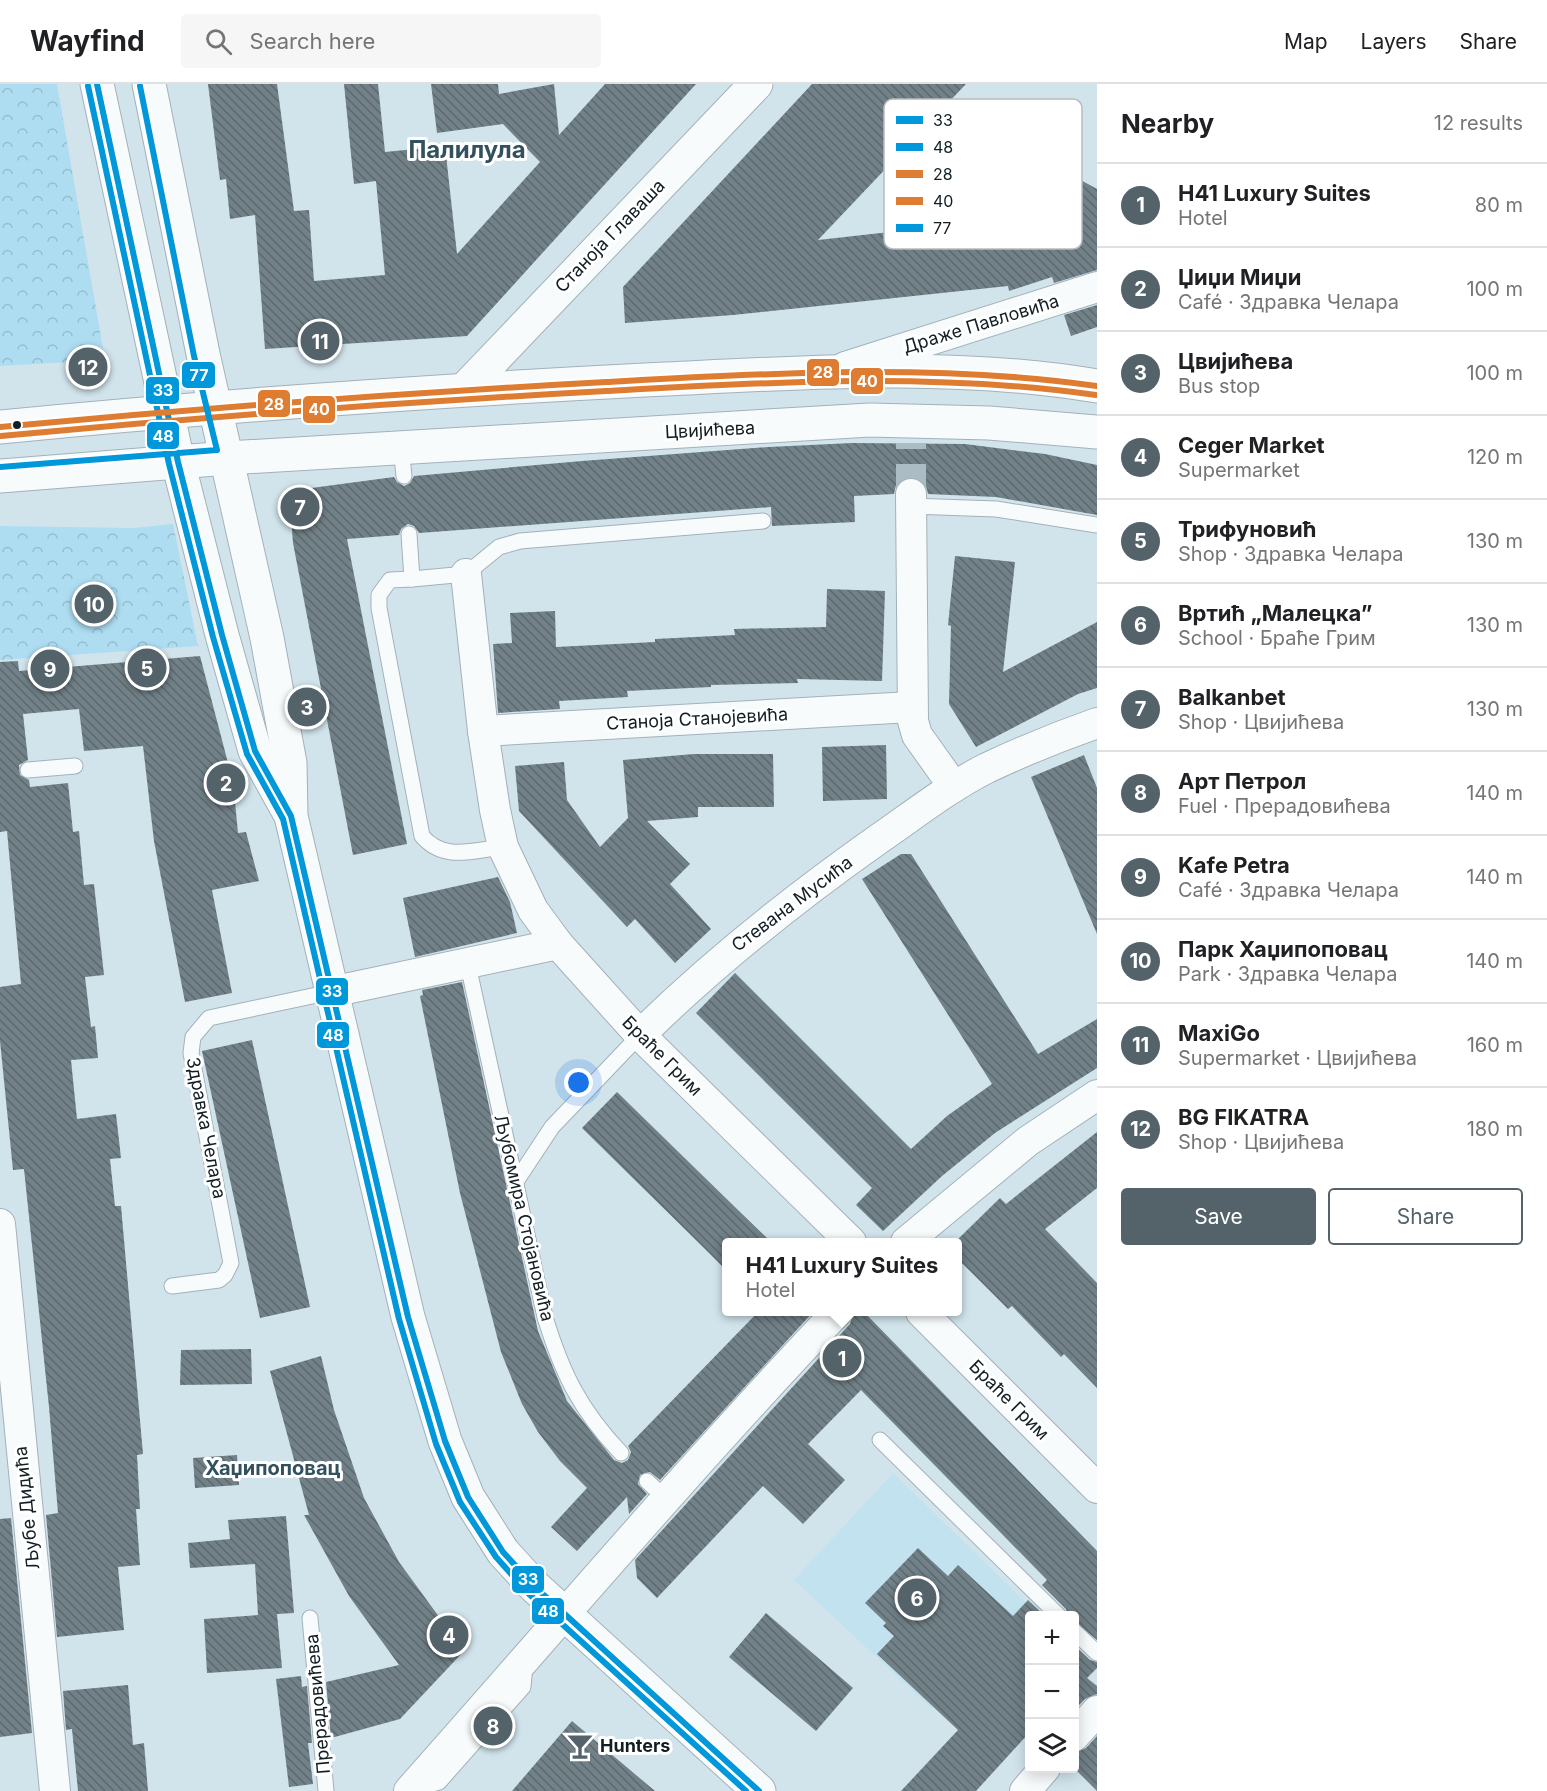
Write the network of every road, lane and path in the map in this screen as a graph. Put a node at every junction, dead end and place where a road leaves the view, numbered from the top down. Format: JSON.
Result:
{"nodes":[{"id":1,"x":97,"y":84,"type":"edge"},
{"id":2,"x":149,"y":84,"type":"edge"},
{"id":3,"x":756,"y":84,"type":"edge"},
{"id":4,"x":1097,"y":287,"type":"edge"},
{"id":5,"x":831,"y":371,"type":"junction"},
{"id":6,"x":1097,"y":386,"type":"edge"},
{"id":7,"x":465,"y":389,"type":"junction"},
{"id":8,"x":216,"y":406,"type":"junction"},
{"id":9,"x":167,"y":411,"type":"junction"},
{"id":10,"x":0,"y":427,"type":"edge"},
{"id":11,"x":1097,"y":432,"type":"edge"},
{"id":12,"x":228,"y":458,"type":"junction"},
{"id":13,"x":178,"y":462,"type":"junction"},
{"id":14,"x":0,"y":476,"type":"edge"},
{"id":15,"x":911,"y":500,"type":"joint"},
{"id":16,"x":763,"y":521,"type":"dead end"},
{"id":17,"x":1097,"y":525,"type":"edge"},
{"id":18,"x":409,"y":534,"type":"dead end"},
{"id":19,"x":466,"y":574,"type":"junction"},
{"id":20,"x":412,"y":579,"type":"junction"},
{"id":21,"x":910,"y":707,"type":"junction"},
{"id":22,"x":1097,"y":723,"type":"edge"},
{"id":23,"x":483,"y":731,"type":"junction"},
{"id":24,"x":75,"y":766,"type":"dead end"},
{"id":25,"x":28,"y":770,"type":"dead end"},
{"id":26,"x":954,"y":787,"type":"junction"},
{"id":27,"x":291,"y":816,"type":"junction"},
{"id":28,"x":503,"y":846,"type":"junction"},
{"id":29,"x":558,"y":944,"type":"junction"},
{"id":30,"x":468,"y":964,"type":"junction"},
{"id":31,"x":331,"y":992,"type":"junction"},
{"id":32,"x":640,"y":1035,"type":"junction"},
{"id":33,"x":1097,"y":1095,"type":"edge"},
{"id":34,"x":515,"y":1183,"type":"junction"},
{"id":35,"x":0,"y":1224,"type":"edge"},
{"id":36,"x":847,"y":1238,"type":"edge"},
{"id":37,"x":911,"y":1238,"type":"edge"},
{"id":38,"x":172,"y":1286,"type":"dead end"},
{"id":39,"x":832,"y":1316,"type":"edge"},
{"id":40,"x":926,"y":1316,"type":"edge"},
{"id":41,"x":6,"y":1334,"type":"edge"},
{"id":42,"x":880,"y":1440,"type":"dead end"},
{"id":43,"x":621,"y":1454,"type":"dead end"},
{"id":44,"x":1097,"y":1488,"type":"edge"},
{"id":45,"x":1054,"y":1611,"type":"edge"},
{"id":46,"x":563,"y":1615,"type":"junction"},
{"id":47,"x":310,"y":1618,"type":"dead end"},
{"id":48,"x":1079,"y":1636,"type":"edge"},
{"id":49,"x":1097,"y":1653,"type":"edge"},
{"id":50,"x":1097,"y":1711,"type":"edge"},
{"id":51,"x":1079,"y":1731,"type":"edge"},
{"id":52,"x":55,"y":1791,"type":"edge"},
{"id":53,"x":326,"y":1791,"type":"edge"},
{"id":54,"x":409,"y":1791,"type":"edge"},
{"id":55,"x":759,"y":1791,"type":"edge"}],
"edges":[{"from":1,"to":9,"type":"main road"},
{"from":2,"to":8,"type":"main road"},
{"from":3,"to":7,"type":"main road","name":"Станоја Главаша"},
{"from":4,"to":5,"type":"street","name":"Драже Павловића"},
{"from":5,"to":6,"type":"main road"},
{"from":5,"to":7,"type":"main road"},
{"from":7,"to":8,"type":"main road"},
{"from":8,"to":9,"type":"main road"},
{"from":8,"to":12,"type":"main road"},
{"from":9,"to":10,"type":"main road"},
{"from":9,"to":13,"type":"main road"},
{"from":11,"to":12,"type":"main road","name":"Цвијићева"},
{"from":12,"to":13,"type":"main road","name":"Цвијићева"},
{"from":12,"to":27,"type":"main road"},
{"from":13,"to":14,"type":"main road","name":"Цвијићева"},
{"from":13,"to":27,"type":"main road"},
{"from":15,"to":17,"type":"lane"},
{"from":15,"to":21,"type":"street"},
{"from":16,"to":19,"type":"lane"},
{"from":18,"to":20,"type":"lane"},
{"from":19,"to":20,"type":"lane"},
{"from":19,"to":23,"type":"street","name":"Браће Грим"},
{"from":20,"to":28,"type":"lane"},
{"from":21,"to":23,"type":"street","name":"Станоја Станојевића"},
{"from":21,"to":26,"type":"street"},
{"from":22,"to":26,"type":"street","name":"Стевана Мусића"},
{"from":23,"to":28,"type":"street","name":"Браће Грим"},
{"from":24,"to":25,"type":"lane"},
{"from":26,"to":32,"type":"street","name":"Стевана Мусића"},
{"from":27,"to":31,"type":"main road"},
{"from":28,"to":29,"type":"street","name":"Браће Грим"},
{"from":29,"to":30,"type":"street"},
{"from":29,"to":32,"type":"street","name":"Браће Грим"},
{"from":30,"to":31,"type":"street"},
{"from":30,"to":34,"type":"lane","name":"Љубомира Стојановића"},
{"from":31,"to":38,"type":"lane","name":"Здравка Челара"},
{"from":31,"to":46,"type":"main road"},
{"from":32,"to":34,"type":"lane"},
{"from":32,"to":36,"type":"street","name":"Браће Грим"},
{"from":33,"to":37,"type":"street"},
{"from":34,"to":43,"type":"lane","name":"Љубомира Стојановића"},
{"from":35,"to":41,"type":"street","name":"Љубе Дидића"},
{"from":39,"to":46,"type":"street"},
{"from":40,"to":44,"type":"street","name":"Браће Грим"},
{"from":41,"to":52,"type":"street","name":"Љубе Дидића"},
{"from":42,"to":45,"type":"lane"},
{"from":46,"to":54,"type":"street"},
{"from":46,"to":55,"type":"main road"},
{"from":47,"to":53,"type":"lane","name":"Прерадовићева"},
{"from":48,"to":49,"type":"lane"},
{"from":50,"to":51,"type":"street"}]}
